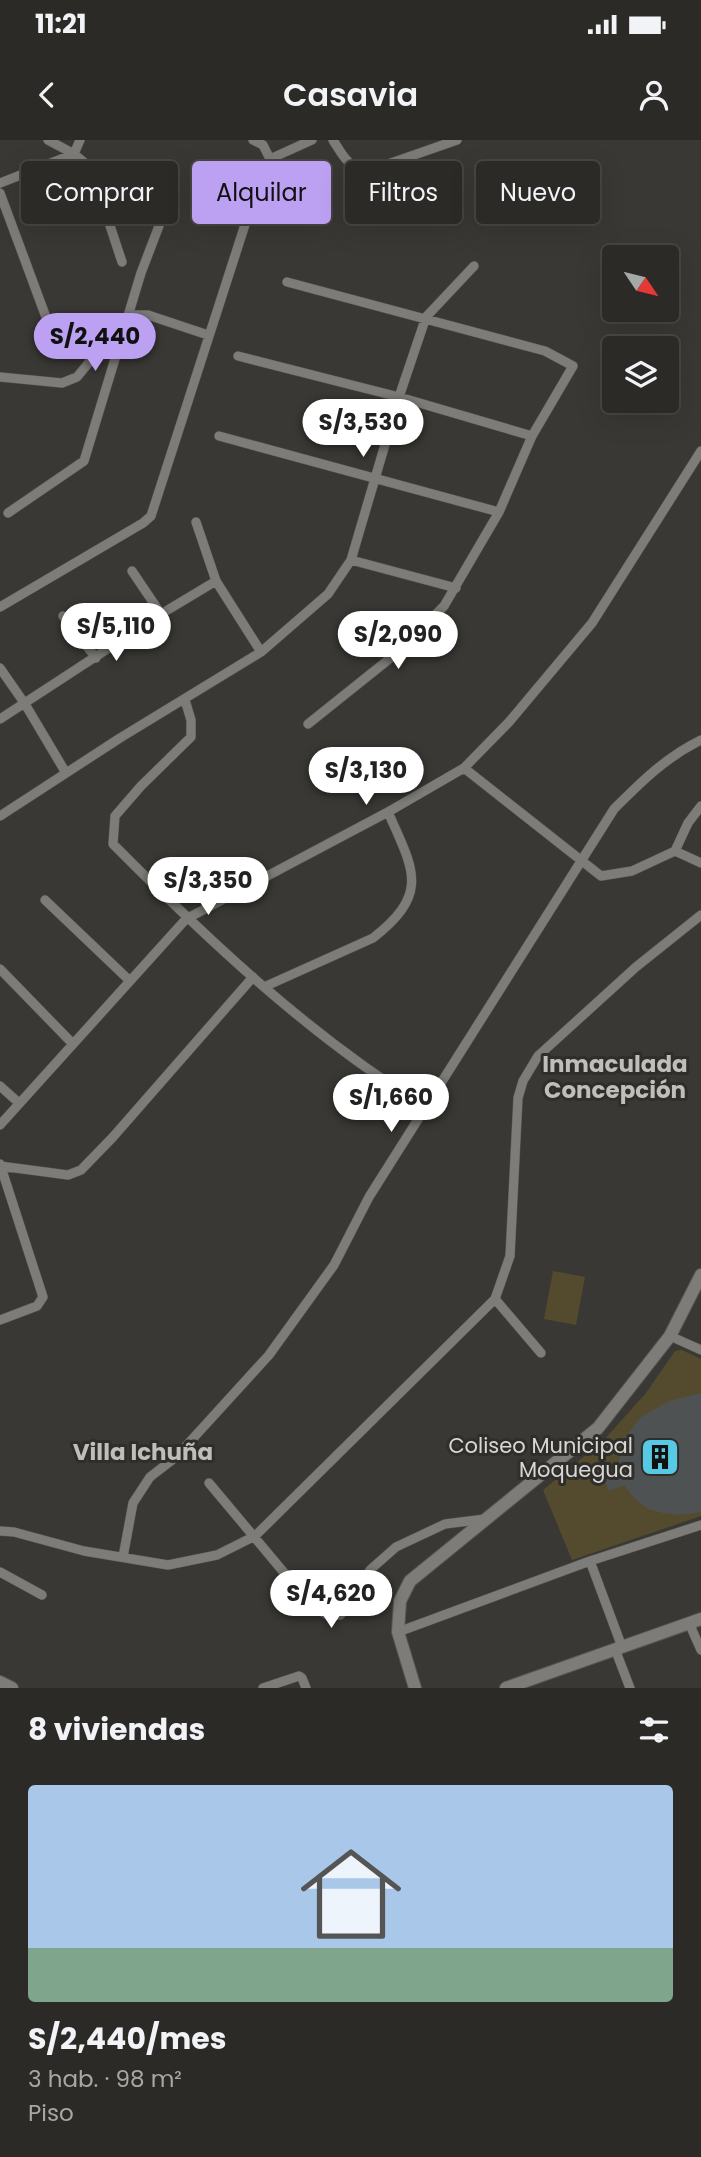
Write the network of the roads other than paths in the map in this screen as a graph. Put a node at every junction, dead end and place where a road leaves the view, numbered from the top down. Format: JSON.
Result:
{"nodes":[{"id":1,"x":48,"y":140,"type":"edge"},
{"id":2,"x":80,"y":140,"type":"edge"},
{"id":3,"x":253,"y":140,"type":"edge"},
{"id":4,"x":312,"y":140,"type":"edge"},
{"id":5,"x":333,"y":140,"type":"edge"},
{"id":6,"x":457,"y":140,"type":"edge"},
{"id":7,"x":74,"y":154,"type":"junction"},
{"id":8,"x":270,"y":159,"type":"junction"},
{"id":9,"x":0,"y":183,"type":"edge"},
{"id":10,"x":0,"y":193,"type":"edge"},
{"id":11,"x":160,"y":224,"type":"edge"},
{"id":12,"x":122,"y":262,"type":"dead end"},
{"id":13,"x":474,"y":266,"type":"dead end"},
{"id":14,"x":287,"y":282,"type":"dead end"},
{"id":15,"x":128,"y":315,"type":"junction"},
{"id":16,"x":426,"y":317,"type":"junction"},
{"id":17,"x":50,"y":328,"type":"dead end"},
{"id":18,"x":208,"y":335,"type":"junction"},
{"id":19,"x":238,"y":356,"type":"dead end"},
{"id":20,"x":0,"y":377,"type":"edge"},
{"id":21,"x":399,"y":397,"type":"junction"},
{"id":22,"x":219,"y":436,"type":"dead end"},
{"id":23,"x":532,"y":436,"type":"junction"},
{"id":24,"x":701,"y":451,"type":"edge"},
{"id":25,"x":376,"y":478,"type":"junction"},
{"id":26,"x":499,"y":512,"type":"junction"},
{"id":27,"x":8,"y":513,"type":"dead end"},
{"id":28,"x":196,"y":522,"type":"dead end"},
{"id":29,"x":351,"y":560,"type":"junction"},
{"id":30,"x":132,"y":571,"type":"dead end"},
{"id":31,"x":216,"y":581,"type":"junction"},
{"id":32,"x":456,"y":588,"type":"junction"},
{"id":33,"x":0,"y":607,"type":"edge"},
{"id":34,"x":161,"y":614,"type":"junction"},
{"id":35,"x":63,"y":616,"type":"dead end"},
{"id":36,"x":261,"y":652,"type":"junction"},
{"id":37,"x":96,"y":658,"type":"junction"},
{"id":38,"x":0,"y":668,"type":"edge"},
{"id":39,"x":185,"y":700,"type":"junction"},
{"id":40,"x":25,"y":704,"type":"junction"},
{"id":41,"x":0,"y":719,"type":"edge"},
{"id":42,"x":308,"y":724,"type":"dead end"},
{"id":43,"x":701,"y":740,"type":"edge"},
{"id":44,"x":464,"y":768,"type":"junction"},
{"id":45,"x":66,"y":774,"type":"junction"},
{"id":46,"x":701,"y":806,"type":"edge"},
{"id":47,"x":387,"y":813,"type":"junction"},
{"id":48,"x":0,"y":816,"type":"edge"},
{"id":49,"x":675,"y":851,"type":"junction"},
{"id":50,"x":580,"y":861,"type":"junction"},
{"id":51,"x":701,"y":863,"type":"edge"},
{"id":52,"x":45,"y":900,"type":"dead end"},
{"id":53,"x":701,"y":915,"type":"edge"},
{"id":54,"x":186,"y":919,"type":"junction"},
{"id":55,"x":0,"y":969,"type":"edge"},
{"id":56,"x":253,"y":978,"type":"junction"},
{"id":57,"x":130,"y":981,"type":"junction"},
{"id":58,"x":264,"y":987,"type":"junction"},
{"id":59,"x":72,"y":1043,"type":"junction"},
{"id":60,"x":0,"y":1086,"type":"edge"},
{"id":61,"x":19,"y":1103,"type":"junction"},
{"id":62,"x":425,"y":1107,"type":"junction"},
{"id":63,"x":0,"y":1125,"type":"edge"},
{"id":64,"x":1,"y":1165,"type":"edge"},
{"id":65,"x":701,"y":1275,"type":"edge"},
{"id":66,"x":495,"y":1299,"type":"junction"},
{"id":67,"x":0,"y":1320,"type":"edge"},
{"id":68,"x":670,"y":1336,"type":"junction"},
{"id":69,"x":701,"y":1350,"type":"edge"},
{"id":70,"x":541,"y":1353,"type":"dead end"},
{"id":71,"x":209,"y":1483,"type":"dead end"},
{"id":72,"x":485,"y":1519,"type":"junction"},
{"id":73,"x":701,"y":1525,"type":"edge"},
{"id":74,"x":0,"y":1531,"type":"edge"},
{"id":75,"x":255,"y":1536,"type":"junction"},
{"id":76,"x":123,"y":1557,"type":"junction"},
{"id":77,"x":590,"y":1561,"type":"junction"},
{"id":78,"x":0,"y":1572,"type":"edge"},
{"id":79,"x":42,"y":1595,"type":"dead end"},
{"id":80,"x":695,"y":1621,"type":"edge"},
{"id":81,"x":398,"y":1632,"type":"junction"},
{"id":82,"x":619,"y":1648,"type":"junction"},
{"id":83,"x":701,"y":1650,"type":"edge"},
{"id":84,"x":538,"y":1676,"type":"junction"},
{"id":85,"x":0,"y":1682,"type":"edge"},
{"id":86,"x":12,"y":1688,"type":"edge"},
{"id":87,"x":263,"y":1688,"type":"edge"},
{"id":88,"x":306,"y":1688,"type":"edge"},
{"id":89,"x":415,"y":1688,"type":"edge"},
{"id":90,"x":506,"y":1688,"type":"edge"},
{"id":91,"x":544,"y":1688,"type":"edge"},
{"id":92,"x":630,"y":1688,"type":"edge"}],
"edges":[{"from":1,"to":7,"type":"street"},
{"from":2,"to":7,"type":"street"},
{"from":3,"to":8,"type":"street"},
{"from":4,"to":8,"type":"street"},
{"from":5,"to":6,"type":"street"},
{"from":7,"to":9,"type":"street"},
{"from":7,"to":12,"type":"street"},
{"from":8,"to":18,"type":"street"},
{"from":10,"to":17,"type":"street"},
{"from":11,"to":15,"type":"street"},
{"from":13,"to":16,"type":"street"},
{"from":14,"to":16,"type":"street"},
{"from":15,"to":18,"type":"street"},
{"from":15,"to":20,"type":"street"},
{"from":15,"to":27,"type":"street"},
{"from":16,"to":21,"type":"street"},
{"from":16,"to":23,"type":"street"},
{"from":18,"to":33,"type":"street"},
{"from":19,"to":21,"type":"street"},
{"from":21,"to":23,"type":"street"},
{"from":21,"to":25,"type":"street"},
{"from":22,"to":25,"type":"street"},
{"from":23,"to":26,"type":"street"},
{"from":24,"to":44,"type":"street"},
{"from":25,"to":26,"type":"street"},
{"from":25,"to":29,"type":"street"},
{"from":26,"to":32,"type":"street"},
{"from":28,"to":31,"type":"street"},
{"from":29,"to":32,"type":"street"},
{"from":29,"to":36,"type":"street"},
{"from":30,"to":34,"type":"street"},
{"from":31,"to":34,"type":"street"},
{"from":31,"to":36,"type":"street"},
{"from":32,"to":42,"type":"street"},
{"from":34,"to":37,"type":"street"},
{"from":35,"to":37,"type":"street"},
{"from":36,"to":39,"type":"street"},
{"from":37,"to":40,"type":"street"},
{"from":38,"to":40,"type":"street"},
{"from":39,"to":45,"type":"street"},
{"from":39,"to":54,"type":"street"},
{"from":40,"to":41,"type":"street"},
{"from":40,"to":45,"type":"street"},
{"from":43,"to":50,"type":"street"},
{"from":44,"to":47,"type":"street"},
{"from":44,"to":50,"type":"street"},
{"from":45,"to":48,"type":"street"},
{"from":46,"to":49,"type":"street"},
{"from":47,"to":54,"type":"street"},
{"from":47,"to":58,"type":"street"},
{"from":49,"to":50,"type":"street"},
{"from":49,"to":51,"type":"street"},
{"from":50,"to":62,"type":"street"},
{"from":52,"to":57,"type":"street"},
{"from":53,"to":66,"type":"street"},
{"from":54,"to":56,"type":"street"},
{"from":54,"to":57,"type":"street"},
{"from":55,"to":59,"type":"street"},
{"from":56,"to":58,"type":"street"},
{"from":56,"to":64,"type":"street"},
{"from":57,"to":59,"type":"street"},
{"from":58,"to":62,"type":"street"},
{"from":59,"to":61,"type":"street"},
{"from":60,"to":61,"type":"street"},
{"from":61,"to":63,"type":"street"},
{"from":62,"to":76,"type":"street"},
{"from":64,"to":67,"type":"street"},
{"from":65,"to":68,"type":"street"},
{"from":66,"to":70,"type":"street"},
{"from":66,"to":75,"type":"street"},
{"from":68,"to":69,"type":"street"},
{"from":68,"to":72,"type":"street"},
{"from":71,"to":75,"type":"street"},
{"from":72,"to":75,"type":"street"},
{"from":72,"to":81,"type":"street"},
{"from":73,"to":77,"type":"street"},
{"from":74,"to":76,"type":"street"},
{"from":75,"to":76,"type":"street"},
{"from":77,"to":81,"type":"street"},
{"from":77,"to":82,"type":"street"},
{"from":78,"to":79,"type":"street"},
{"from":80,"to":82,"type":"street"},
{"from":80,"to":83,"type":"street"},
{"from":81,"to":89,"type":"street"},
{"from":82,"to":84,"type":"street"},
{"from":82,"to":92,"type":"street"},
{"from":84,"to":90,"type":"street"},
{"from":84,"to":91,"type":"street"},
{"from":85,"to":86,"type":"street"},
{"from":87,"to":88,"type":"street"}]}
